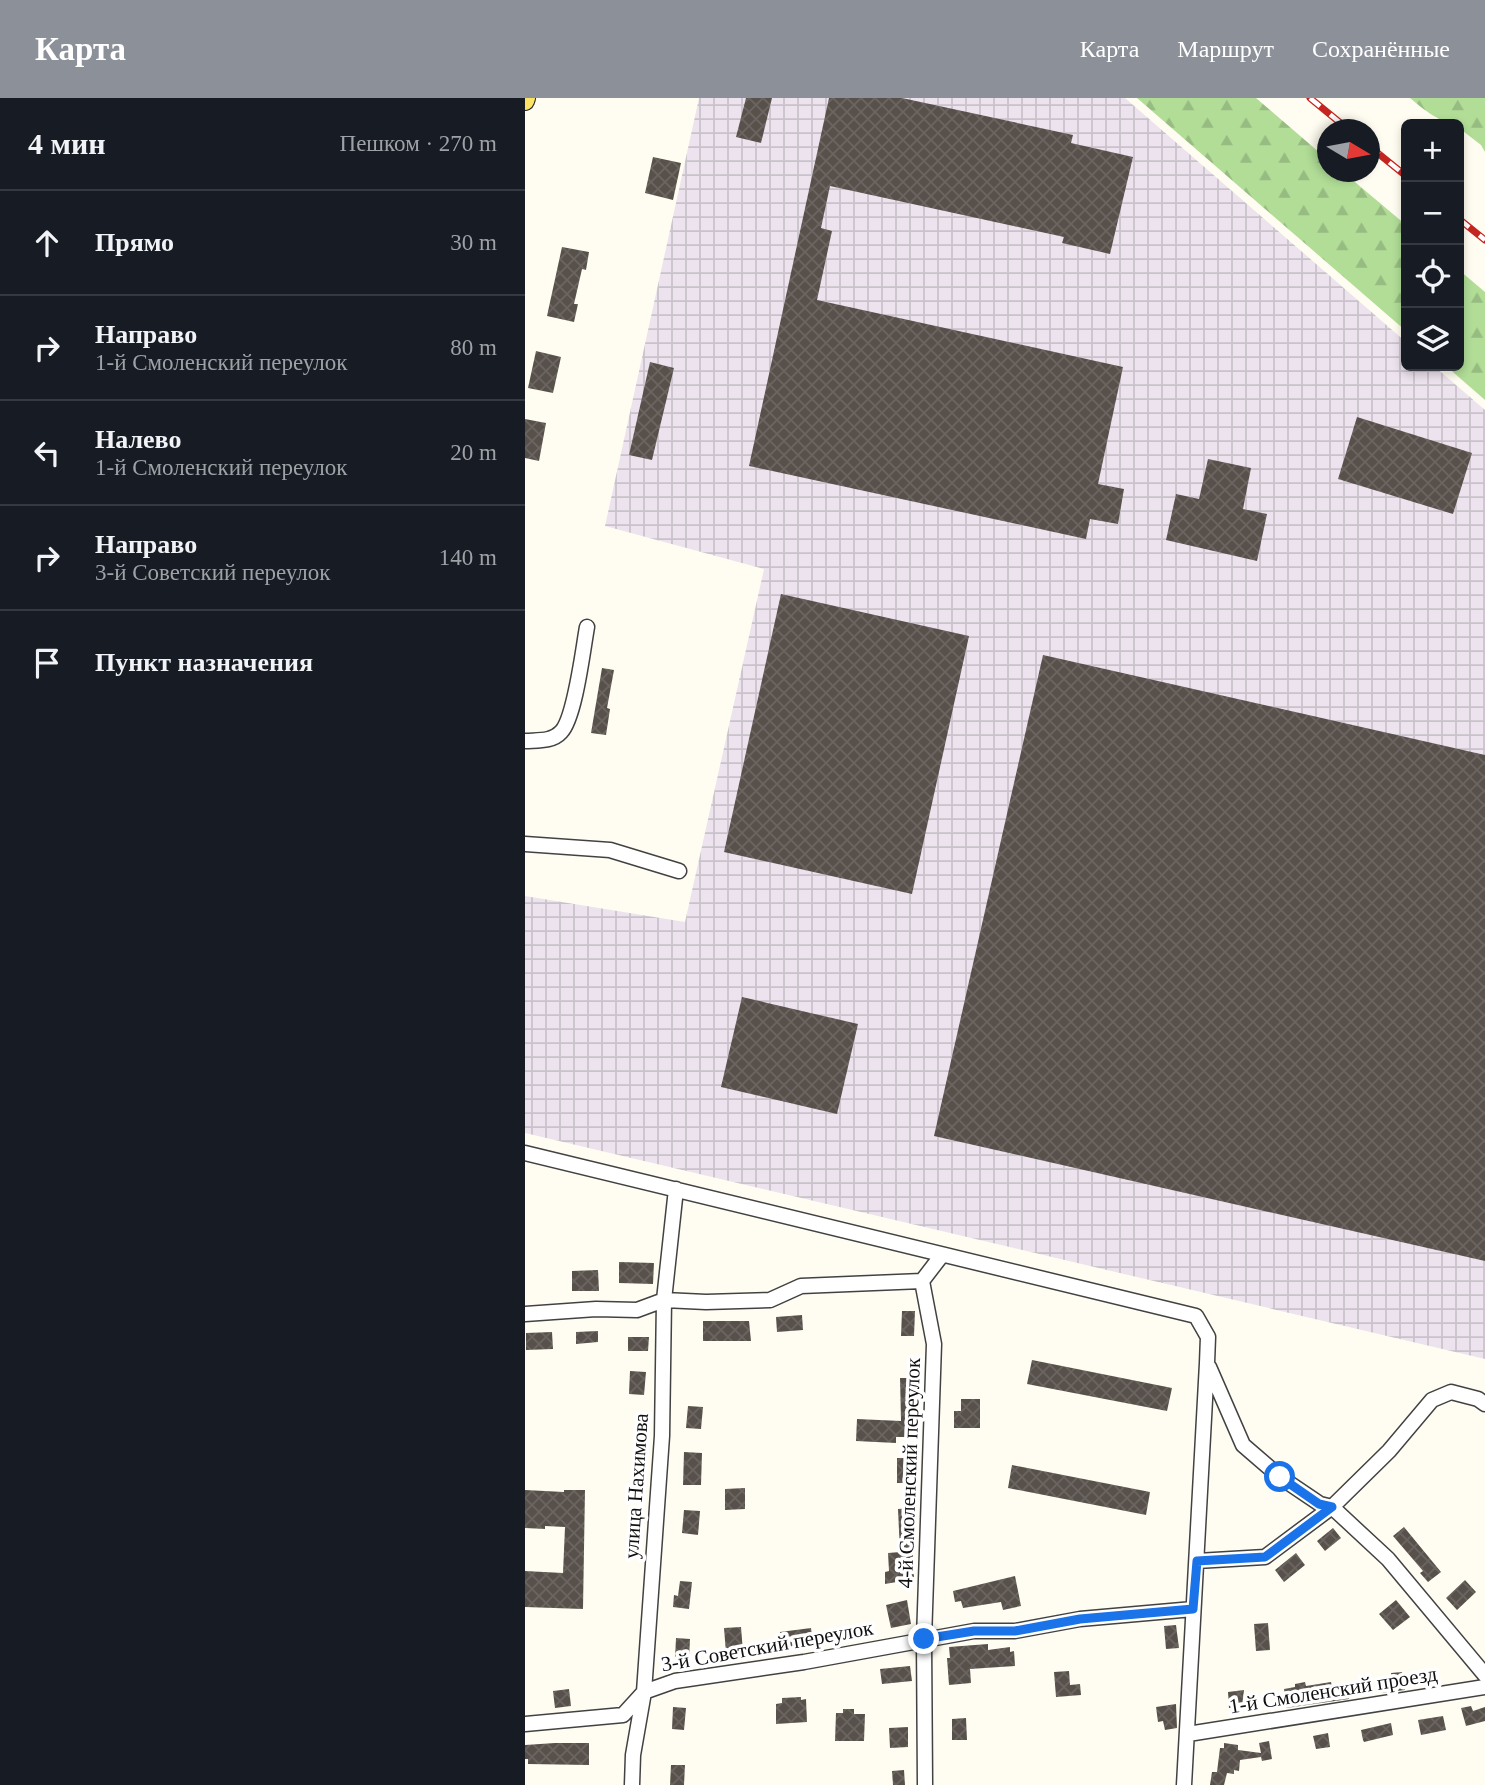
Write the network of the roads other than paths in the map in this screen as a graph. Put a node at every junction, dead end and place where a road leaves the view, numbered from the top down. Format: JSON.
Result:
{"nodes":[{"id":1,"x":587,"y":627,"type":"dead end"},
{"id":2,"x":525,"y":741,"type":"edge"},
{"id":3,"x":525,"y":844,"type":"edge"},
{"id":4,"x":680,"y":871,"type":"dead end"},
{"id":5,"x":525,"y":1153,"type":"edge"},
{"id":6,"x":676,"y":1189,"type":"junction"},
{"id":7,"x":942,"y":1255,"type":"junction"},
{"id":8,"x":922,"y":1280,"type":"junction"},
{"id":9,"x":664,"y":1300,"type":"junction"},
{"id":10,"x":525,"y":1314,"type":"edge"},
{"id":11,"x":1207,"y":1363,"type":"junction"},
{"id":12,"x":1482,"y":1401,"type":"edge"},
{"id":13,"x":1332,"y":1507,"type":"junction"},
{"id":14,"x":1197,"y":1561,"type":"junction"},
{"id":15,"x":1193,"y":1609,"type":"junction"},
{"id":16,"x":924,"y":1639,"type":"junction"},
{"id":17,"x":1485,"y":1675,"type":"edge"},
{"id":18,"x":1485,"y":1687,"type":"edge"},
{"id":19,"x":644,"y":1692,"type":"junction"},
{"id":20,"x":525,"y":1724,"type":"edge"},
{"id":21,"x":1188,"y":1734,"type":"junction"},
{"id":22,"x":632,"y":1785,"type":"edge"},
{"id":23,"x":925,"y":1785,"type":"edge"},
{"id":24,"x":1184,"y":1785,"type":"edge"}],
"edges":[{"from":1,"to":2,"type":"street"},
{"from":3,"to":4,"type":"street"},
{"from":5,"to":6,"type":"street"},
{"from":6,"to":7,"type":"street"},
{"from":6,"to":9,"type":"street","name":"улица Нахимова"},
{"from":7,"to":8,"type":"street"},
{"from":7,"to":11,"type":"street"},
{"from":8,"to":9,"type":"street"},
{"from":8,"to":16,"type":"street","name":"4-й Смоленский переулок"},
{"from":9,"to":10,"type":"street"},
{"from":9,"to":19,"type":"street","name":"улица Нахимова"},
{"from":11,"to":13,"type":"street"},
{"from":11,"to":14,"type":"street"},
{"from":12,"to":13,"type":"street"},
{"from":13,"to":14,"type":"street"},
{"from":13,"to":17,"type":"street"},
{"from":14,"to":15,"type":"street"},
{"from":15,"to":16,"type":"street","name":"3-й Советский переулок"},
{"from":15,"to":21,"type":"street"},
{"from":16,"to":19,"type":"street","name":"3-й Советский переулок"},
{"from":16,"to":23,"type":"street","name":"4-й Смоленский переулок"},
{"from":18,"to":21,"type":"street","name":"1-й Смоленский проезд"},
{"from":19,"to":20,"type":"street","name":"3-й Советский переулок"},
{"from":19,"to":22,"type":"street","name":"улица Нахимова"},
{"from":21,"to":24,"type":"street"}]}
